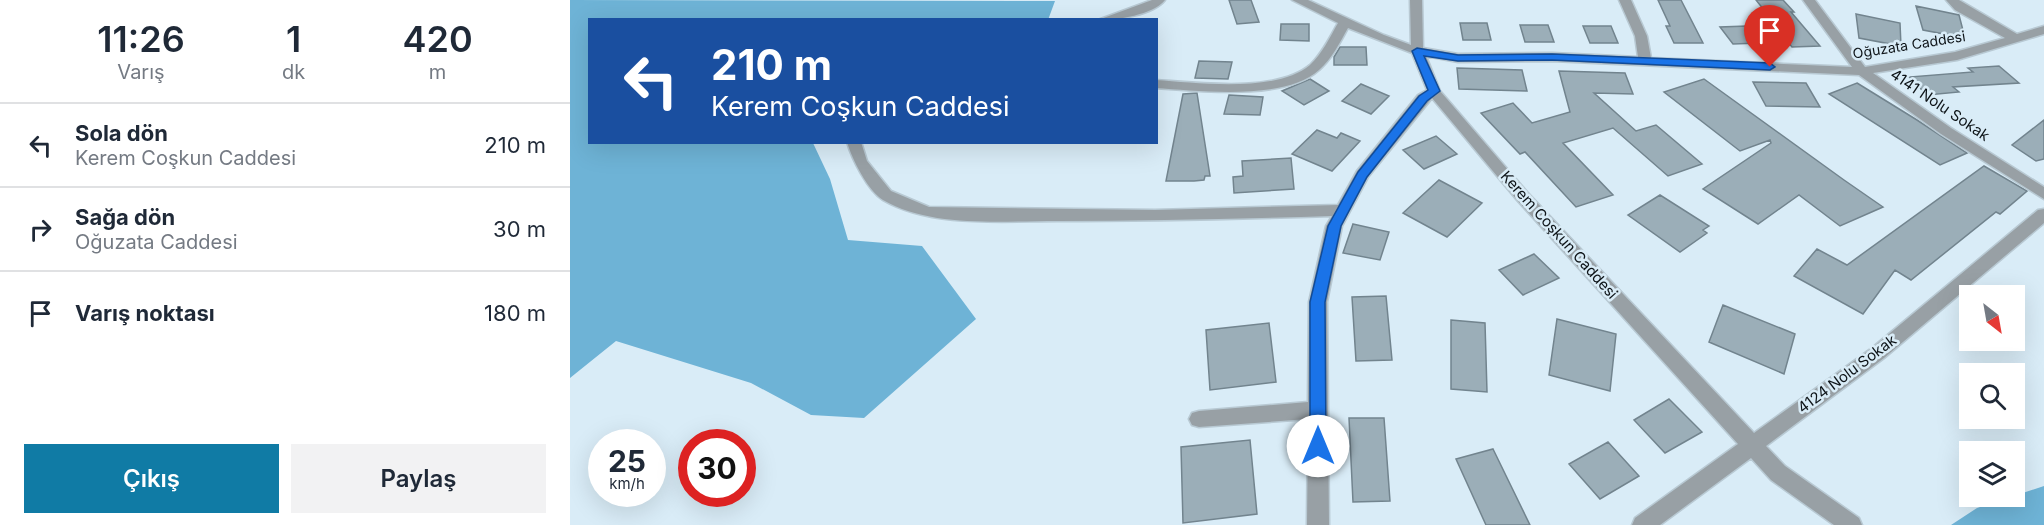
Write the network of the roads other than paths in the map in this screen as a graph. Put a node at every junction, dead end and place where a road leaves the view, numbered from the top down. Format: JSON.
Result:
{"nodes":[{"id":1,"x":1137,"y":0,"type":"edge"},
{"id":2,"x":1298,"y":0,"type":"edge"},
{"id":3,"x":1416,"y":0,"type":"edge"},
{"id":4,"x":1625,"y":0,"type":"edge"},
{"id":5,"x":1809,"y":0,"type":"edge"},
{"id":6,"x":1952,"y":0,"type":"edge"},
{"id":7,"x":1157,"y":2,"type":"edge"},
{"id":8,"x":1110,"y":18,"type":"edge"},
{"id":9,"x":1345,"y":22,"type":"junction"},
{"id":10,"x":2044,"y":30,"type":"edge"},
{"id":11,"x":2015,"y":38,"type":"junction"},
{"id":12,"x":1417,"y":51,"type":"junction"},
{"id":13,"x":1645,"y":61,"type":"junction"},
{"id":14,"x":1862,"y":71,"type":"junction"},
{"id":15,"x":1158,"y":84,"type":"edge"},
{"id":16,"x":1434,"y":91,"type":"junction"},
{"id":17,"x":855,"y":144,"type":"edge"},
{"id":18,"x":2044,"y":194,"type":"edge"},
{"id":19,"x":1343,"y":210,"type":"junction"},
{"id":20,"x":2044,"y":214,"type":"edge"},
{"id":21,"x":1318,"y":410,"type":"junction"},
{"id":22,"x":1198,"y":419,"type":"dead end"},
{"id":23,"x":1752,"y":445,"type":"junction"},
{"id":24,"x":1317,"y":525,"type":"edge"},
{"id":25,"x":1643,"y":525,"type":"edge"},
{"id":26,"x":1851,"y":525,"type":"edge"}],
"edges":[{"from":1,"to":7,"type":"street"},
{"from":2,"to":9,"type":"street","name":"Oğuzata Caddesi"},
{"from":3,"to":12,"type":"street","name":"Kerem Coşkun Caddesi"},
{"from":4,"to":13,"type":"street"},
{"from":5,"to":14,"type":"street","name":"4141 Nolu Sokak"},
{"from":6,"to":11,"type":"street"},
{"from":7,"to":8,"type":"street"},
{"from":9,"to":12,"type":"street","name":"Oğuzata Caddesi"},
{"from":9,"to":15,"type":"street"},
{"from":10,"to":11,"type":"street","name":"Oğuzata Caddesi"},
{"from":11,"to":14,"type":"street","name":"Oğuzata Caddesi"},
{"from":12,"to":13,"type":"street","name":"Oğuzata Caddesi"},
{"from":12,"to":16,"type":"street","name":"Kerem Coşkun Caddesi"},
{"from":13,"to":14,"type":"street","name":"Oğuzata Caddesi"},
{"from":14,"to":18,"type":"street","name":"4141 Nolu Sokak"},
{"from":16,"to":19,"type":"street"},
{"from":16,"to":23,"type":"street","name":"Kerem Coşkun Caddesi"},
{"from":17,"to":19,"type":"street"},
{"from":19,"to":21,"type":"street"},
{"from":20,"to":23,"type":"street","name":"4124 Nolu Sokak"},
{"from":21,"to":22,"type":"street"},
{"from":21,"to":24,"type":"street"},
{"from":23,"to":25,"type":"street","name":"4124 Nolu Sokak"},
{"from":23,"to":26,"type":"street","name":"Kerem Coşkun Caddesi"}]}
